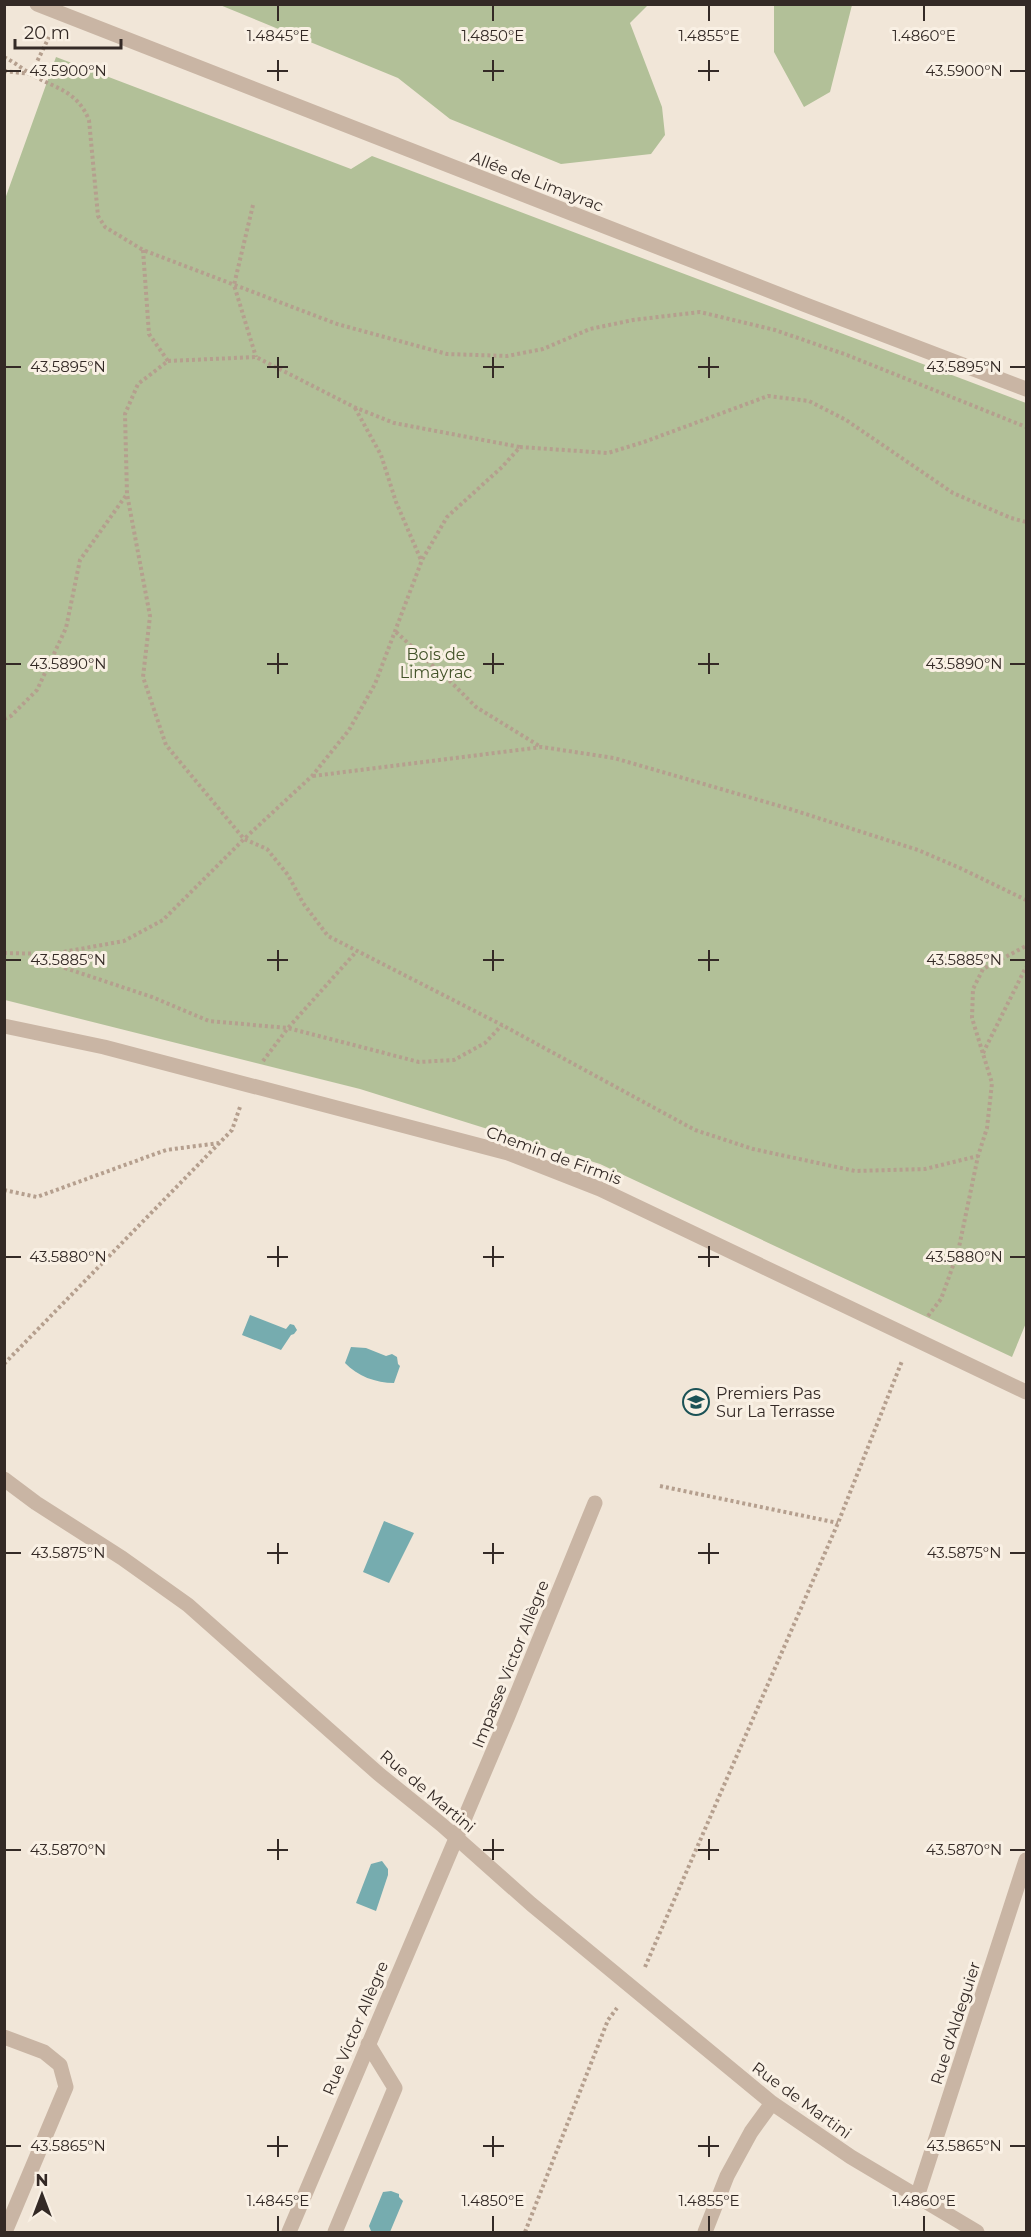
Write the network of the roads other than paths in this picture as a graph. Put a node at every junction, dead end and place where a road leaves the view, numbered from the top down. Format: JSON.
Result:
{"nodes":[{"id":1,"x":36,"y":4,"type":"edge"},
{"id":2,"x":1026,"y":389,"type":"edge"},
{"id":3,"x":4,"y":1026,"type":"edge"},
{"id":4,"x":1026,"y":1392,"type":"edge"},
{"id":5,"x":4,"y":1479,"type":"edge"},
{"id":6,"x":595,"y":1503,"type":"dead end"},
{"id":7,"x":456,"y":1838,"type":"junction"},
{"id":8,"x":1026,"y":1860,"type":"edge"},
{"id":9,"x":4,"y":2037,"type":"edge"},
{"id":10,"x":368,"y":2044,"type":"junction"},
{"id":11,"x":772,"y":2103,"type":"junction"},
{"id":12,"x":917,"y":2197,"type":"junction"},
{"id":13,"x":5,"y":2232,"type":"edge"},
{"id":14,"x":289,"y":2232,"type":"edge"},
{"id":15,"x":335,"y":2232,"type":"edge"},
{"id":16,"x":705,"y":2232,"type":"edge"},
{"id":17,"x":977,"y":2232,"type":"edge"}],
"edges":[{"from":1,"to":2,"type":"street","name":"Allée de Limayrac"},
{"from":3,"to":4,"type":"street","name":"Chemin de Firmis"},
{"from":5,"to":7,"type":"street","name":"Rue de Martini"},
{"from":6,"to":7,"type":"street","name":"Impasse Victor Allègre"},
{"from":7,"to":10,"type":"street","name":"Rue Victor Allègre"},
{"from":7,"to":11,"type":"street","name":"Rue de Martini"},
{"from":8,"to":12,"type":"street","name":"Rue d'Aldeguier"},
{"from":9,"to":13,"type":"street"},
{"from":10,"to":14,"type":"street","name":"Rue Victor Allègre"},
{"from":10,"to":15,"type":"street"},
{"from":11,"to":12,"type":"street","name":"Rue de Martini"},
{"from":11,"to":16,"type":"street"},
{"from":12,"to":17,"type":"street","name":"Rue de Martini"}]}
